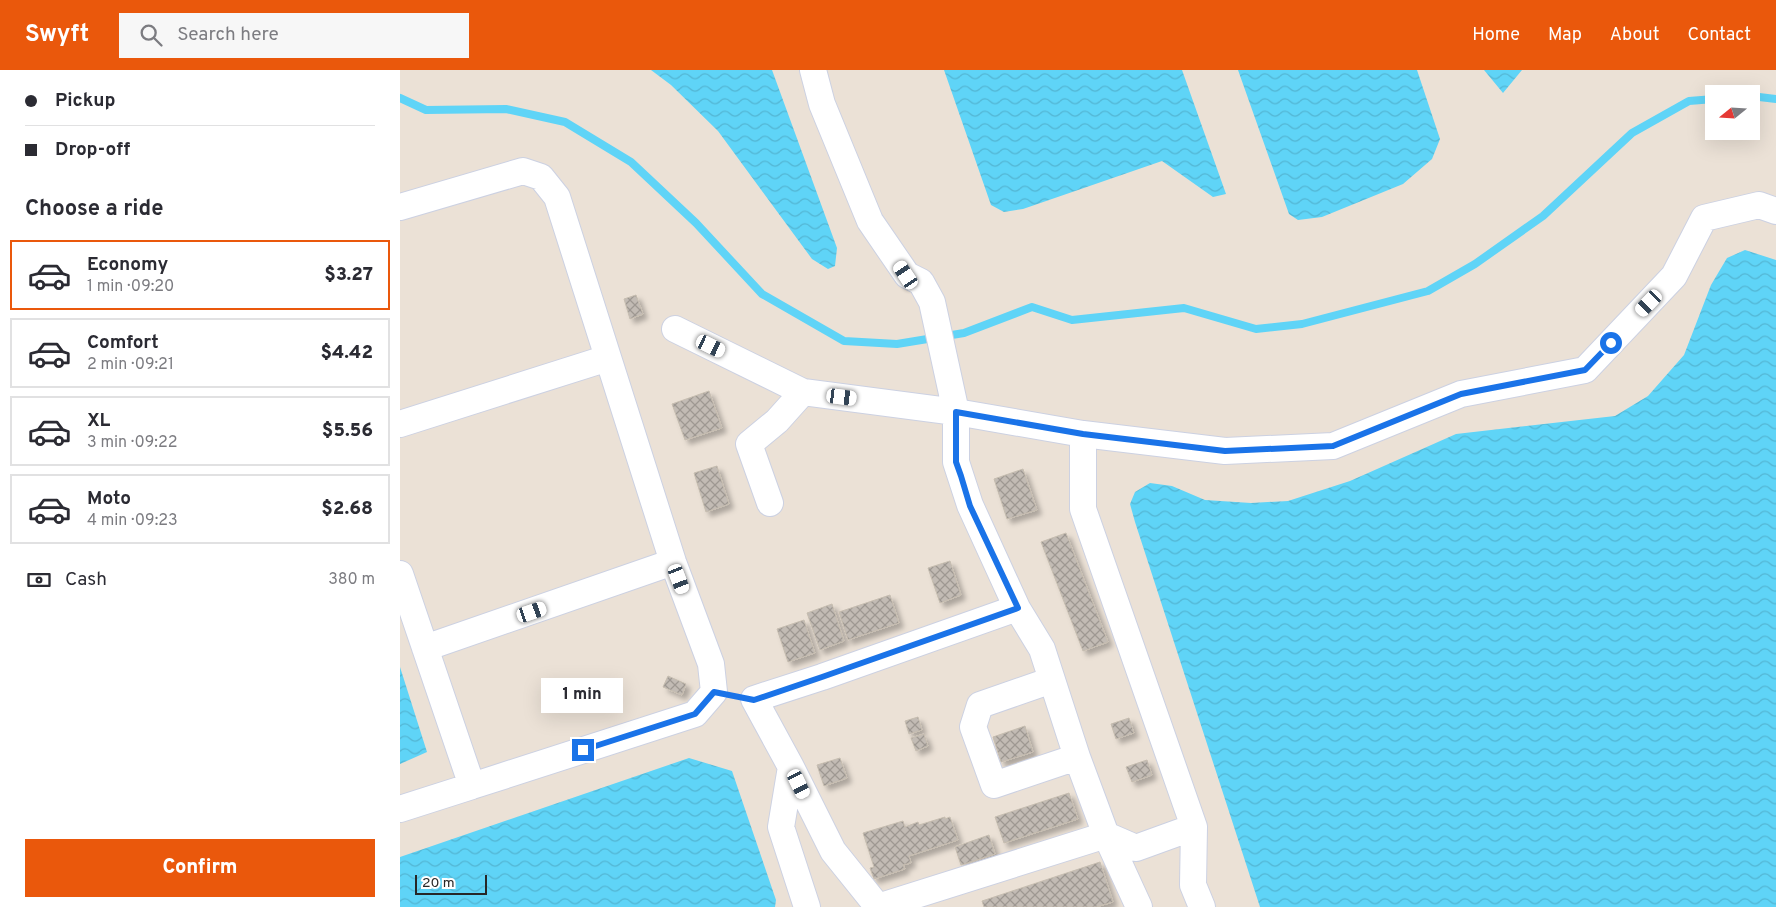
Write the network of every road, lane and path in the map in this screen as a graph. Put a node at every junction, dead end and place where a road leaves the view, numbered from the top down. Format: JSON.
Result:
{"nodes":[{"id":1,"x":813,"y":70,"type":"edge"},
{"id":2,"x":400,"y":207,"type":"edge"},
{"id":3,"x":1776,"y":211,"type":"edge"},
{"id":4,"x":675,"y":329,"type":"dead end"},
{"id":5,"x":608,"y":358,"type":"junction"},
{"id":6,"x":804,"y":392,"type":"junction"},
{"id":7,"x":956,"y":412,"type":"junction"},
{"id":8,"x":400,"y":424,"type":"edge"},
{"id":9,"x":1083,"y":434,"type":"junction"},
{"id":10,"x":770,"y":503,"type":"dead end"},
{"id":11,"x":673,"y":562,"type":"junction"},
{"id":12,"x":400,"y":574,"type":"edge"},
{"id":13,"x":1018,"y":608,"type":"junction"},
{"id":14,"x":425,"y":648,"type":"junction"},
{"id":15,"x":1052,"y":680,"type":"junction"},
{"id":16,"x":714,"y":692,"type":"junction"},
{"id":17,"x":754,"y":700,"type":"junction"},
{"id":18,"x":1077,"y":757,"type":"junction"},
{"id":19,"x":791,"y":767,"type":"junction"},
{"id":20,"x":472,"y":786,"type":"junction"},
{"id":21,"x":400,"y":809,"type":"edge"},
{"id":22,"x":1194,"y":827,"type":"junction"},
{"id":23,"x":1106,"y":835,"type":"junction"},
{"id":24,"x":888,"y":905,"type":"edge"},
{"id":25,"x":807,"y":907,"type":"edge"},
{"id":26,"x":1139,"y":907,"type":"edge"},
{"id":27,"x":1202,"y":907,"type":"edge"}],
"edges":[{"from":1,"to":7,"type":"lane"},
{"from":2,"to":5,"type":"lane"},
{"from":3,"to":9,"type":"lane"},
{"from":4,"to":6,"type":"lane"},
{"from":5,"to":8,"type":"lane"},
{"from":5,"to":11,"type":"lane"},
{"from":6,"to":7,"type":"lane"},
{"from":6,"to":10,"type":"lane"},
{"from":7,"to":9,"type":"lane"},
{"from":7,"to":13,"type":"lane"},
{"from":9,"to":22,"type":"lane"},
{"from":11,"to":14,"type":"lane"},
{"from":11,"to":16,"type":"lane"},
{"from":12,"to":14,"type":"lane"},
{"from":13,"to":15,"type":"lane"},
{"from":13,"to":17,"type":"lane"},
{"from":14,"to":20,"type":"lane"},
{"from":15,"to":18,"type":"lane"},
{"from":15,"to":18,"type":"lane"},
{"from":16,"to":17,"type":"lane"},
{"from":16,"to":20,"type":"lane"},
{"from":17,"to":19,"type":"lane"},
{"from":18,"to":23,"type":"lane"},
{"from":19,"to":24,"type":"lane"},
{"from":19,"to":25,"type":"lane"},
{"from":20,"to":21,"type":"lane"},
{"from":22,"to":23,"type":"lane"},
{"from":22,"to":27,"type":"lane"},
{"from":23,"to":24,"type":"lane"},
{"from":23,"to":26,"type":"lane"}]}
